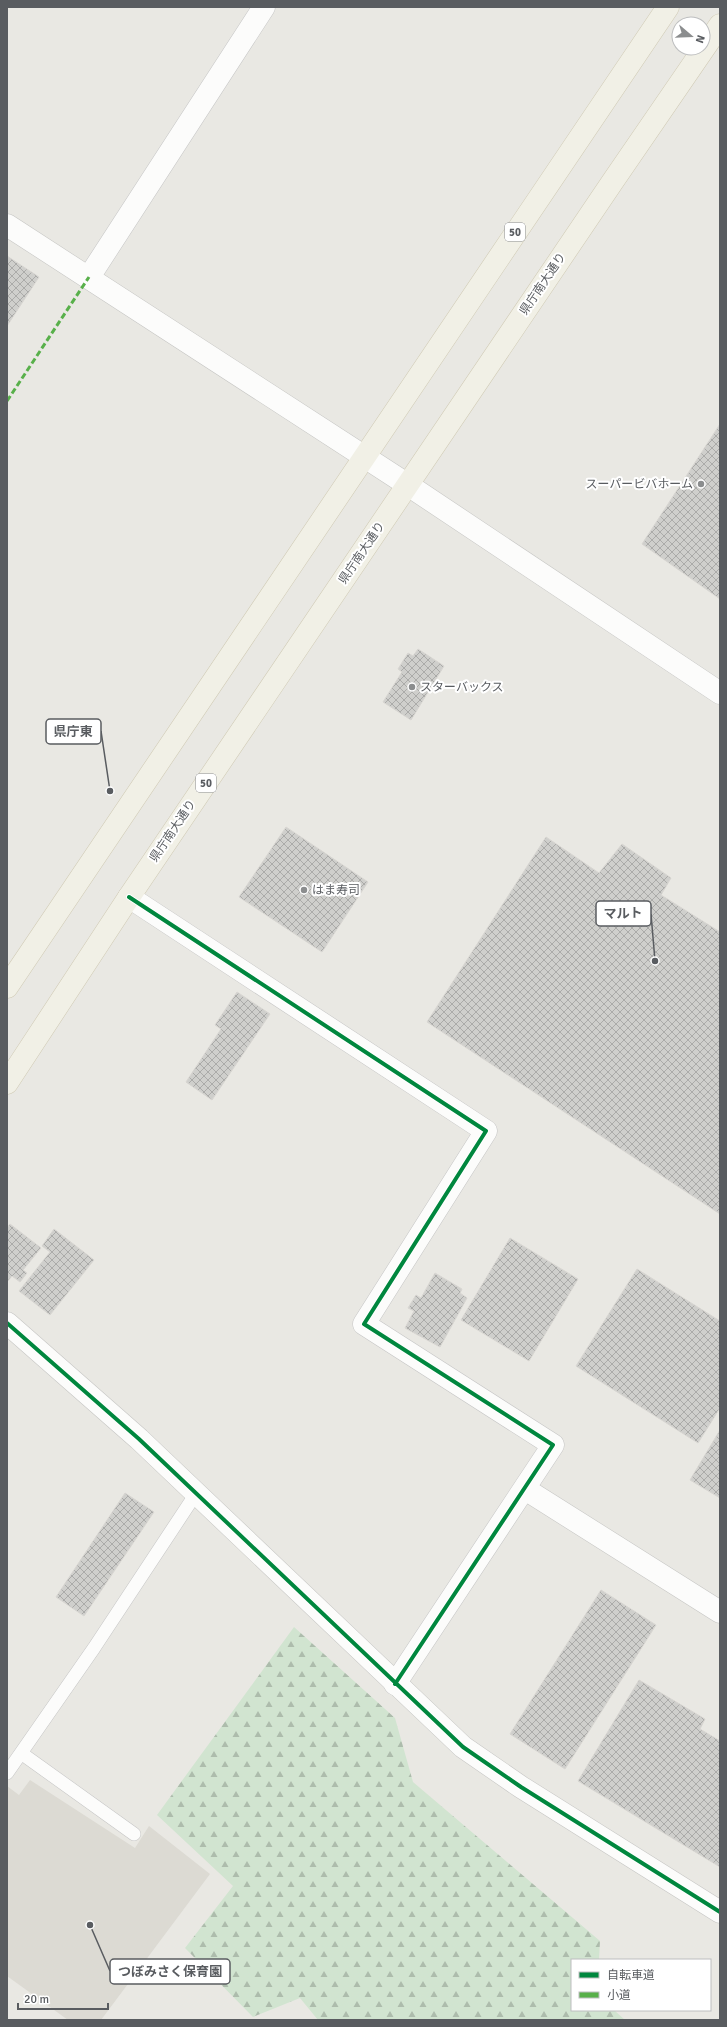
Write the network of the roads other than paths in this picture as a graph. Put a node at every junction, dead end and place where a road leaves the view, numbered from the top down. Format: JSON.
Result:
{"nodes":[{"id":1,"x":264,"y":7,"type":"edge"},
{"id":2,"x":668,"y":7,"type":"edge"},
{"id":3,"x":720,"y":25,"type":"edge"},
{"id":4,"x":7,"y":225,"type":"edge"},
{"id":5,"x":88,"y":277,"type":"junction"},
{"id":6,"x":364,"y":457,"type":"junction"},
{"id":7,"x":408,"y":485,"type":"junction"},
{"id":8,"x":720,"y":693,"type":"edge"},
{"id":9,"x":129,"y":897,"type":"junction"},
{"id":10,"x":7,"y":987,"type":"edge"},
{"id":11,"x":7,"y":1083,"type":"edge"},
{"id":12,"x":7,"y":1323,"type":"edge"},
{"id":13,"x":525,"y":1489,"type":"junction"},
{"id":14,"x":197,"y":1492,"type":"junction"},
{"id":15,"x":720,"y":1612,"type":"edge"},
{"id":16,"x":395,"y":1684,"type":"junction"},
{"id":17,"x":21,"y":1753,"type":"junction"},
{"id":18,"x":7,"y":1773,"type":"edge"},
{"id":19,"x":134,"y":1834,"type":"dead end"},
{"id":20,"x":720,"y":1912,"type":"edge"}],
"edges":[{"from":1,"to":5,"type":"street"},
{"from":2,"to":6,"type":"main road","number":"50"},
{"from":3,"to":7,"type":"main road","name":"県庁南大通り","number":"50"},
{"from":4,"to":5,"type":"street"},
{"from":5,"to":6,"type":"street"},
{"from":6,"to":7,"type":"street"},
{"from":6,"to":10,"type":"main road","number":"50"},
{"from":7,"to":8,"type":"street"},
{"from":7,"to":9,"type":"main road","name":"県庁南大通り","number":"50"},
{"from":9,"to":11,"type":"main road","name":"県庁南大通り","number":"50"},
{"from":9,"to":13,"type":"street"},
{"from":12,"to":14,"type":"street"},
{"from":13,"to":15,"type":"street"},
{"from":13,"to":16,"type":"street"},
{"from":14,"to":16,"type":"street"},
{"from":14,"to":17,"type":"lane"},
{"from":16,"to":20,"type":"street"},
{"from":17,"to":18,"type":"lane"},
{"from":17,"to":19,"type":"lane"}]}
